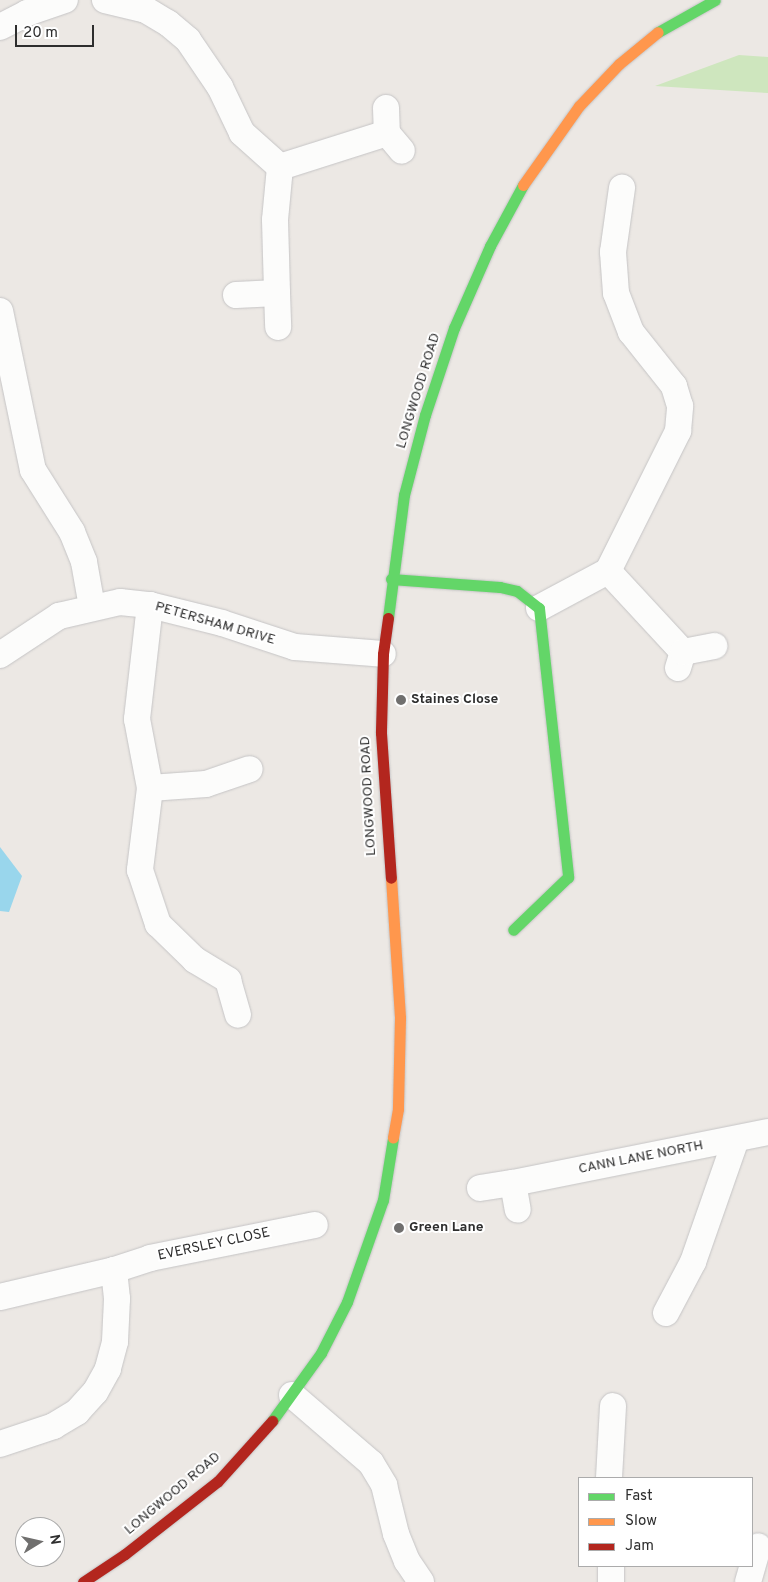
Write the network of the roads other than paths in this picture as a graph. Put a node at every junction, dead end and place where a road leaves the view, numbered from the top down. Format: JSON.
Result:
{"nodes":[{"id":1,"x":65,"y":0,"type":"edge"},
{"id":2,"x":106,"y":0,"type":"edge"},
{"id":3,"x":715,"y":0,"type":"edge"},
{"id":4,"x":0,"y":26,"type":"edge"},
{"id":5,"x":391,"y":131,"type":"dead end"},
{"id":6,"x":280,"y":167,"type":"junction"},
{"id":7,"x":622,"y":188,"type":"dead end"},
{"id":8,"x":277,"y":293,"type":"junction"},
{"id":9,"x":236,"y":295,"type":"dead end"},
{"id":10,"x":0,"y":311,"type":"edge"},
{"id":11,"x":278,"y":327,"type":"dead end"},
{"id":12,"x":608,"y":571,"type":"junction"},
{"id":13,"x":391,"y":579,"type":"junction"},
{"id":14,"x":150,"y":605,"type":"junction"},
{"id":15,"x":92,"y":607,"type":"junction"},
{"id":16,"x":539,"y":608,"type":"junction"},
{"id":17,"x":714,"y":646,"type":"dead end"},
{"id":18,"x":383,"y":654,"type":"junction"},
{"id":19,"x":0,"y":655,"type":"edge"},
{"id":20,"x":250,"y":769,"type":"dead end"},
{"id":21,"x":150,"y":788,"type":"junction"},
{"id":22,"x":513,"y":930,"type":"dead end"},
{"id":23,"x":238,"y":1015,"type":"dead end"},
{"id":24,"x":768,"y":1132,"type":"edge"},
{"id":25,"x":736,"y":1139,"type":"junction"},
{"id":26,"x":513,"y":1183,"type":"junction"},
{"id":27,"x":480,"y":1188,"type":"dead end"},
{"id":28,"x":518,"y":1210,"type":"dead end"},
{"id":29,"x":315,"y":1225,"type":"dead end"},
{"id":30,"x":114,"y":1270,"type":"junction"},
{"id":31,"x":0,"y":1297,"type":"edge"},
{"id":32,"x":666,"y":1314,"type":"dead end"},
{"id":33,"x":292,"y":1395,"type":"junction"},
{"id":34,"x":613,"y":1406,"type":"dead end"},
{"id":35,"x":0,"y":1444,"type":"edge"},
{"id":36,"x":609,"y":1477,"type":"edge"},
{"id":37,"x":759,"y":1540,"type":"edge"},
{"id":38,"x":753,"y":1563,"type":"edge"},
{"id":39,"x":611,"y":1567,"type":"edge"},
{"id":40,"x":752,"y":1567,"type":"edge"},
{"id":41,"x":83,"y":1582,"type":"edge"},
{"id":42,"x":421,"y":1582,"type":"edge"},
{"id":43,"x":611,"y":1582,"type":"edge"},
{"id":44,"x":748,"y":1582,"type":"edge"}],
"edges":[{"from":1,"to":4,"type":"street"},
{"from":2,"to":6,"type":"street"},
{"from":3,"to":13,"type":"street","name":"LONGWOOD ROAD"},
{"from":5,"to":6,"type":"street"},
{"from":6,"to":8,"type":"street"},
{"from":7,"to":12,"type":"street"},
{"from":8,"to":9,"type":"street"},
{"from":8,"to":11,"type":"street"},
{"from":10,"to":15,"type":"street"},
{"from":12,"to":16,"type":"street"},
{"from":12,"to":17,"type":"street"},
{"from":13,"to":16,"type":"street"},
{"from":13,"to":18,"type":"street","name":"LONGWOOD ROAD"},
{"from":14,"to":15,"type":"street","name":"PETERSHAM DRIVE"},
{"from":14,"to":18,"type":"street","name":"PETERSHAM DRIVE"},
{"from":14,"to":21,"type":"street"},
{"from":15,"to":19,"type":"street","name":"PETERSHAM DRIVE"},
{"from":16,"to":22,"type":"street"},
{"from":18,"to":33,"type":"street","name":"LONGWOOD ROAD"},
{"from":20,"to":21,"type":"street"},
{"from":21,"to":23,"type":"street"},
{"from":24,"to":25,"type":"street","name":"CANN LANE NORTH"},
{"from":25,"to":26,"type":"street","name":"CANN LANE NORTH"},
{"from":25,"to":32,"type":"street"},
{"from":26,"to":27,"type":"street","name":"CANN LANE NORTH"},
{"from":26,"to":28,"type":"street"},
{"from":29,"to":30,"type":"street","name":"EVERSLEY CLOSE"},
{"from":30,"to":31,"type":"street","name":"EVERSLEY CLOSE"},
{"from":30,"to":35,"type":"street"},
{"from":33,"to":41,"type":"street","name":"LONGWOOD ROAD"},
{"from":33,"to":42,"type":"street"},
{"from":34,"to":36,"type":"street"},
{"from":37,"to":38,"type":"street"},
{"from":39,"to":43,"type":"street"},
{"from":40,"to":44,"type":"street"}]}
